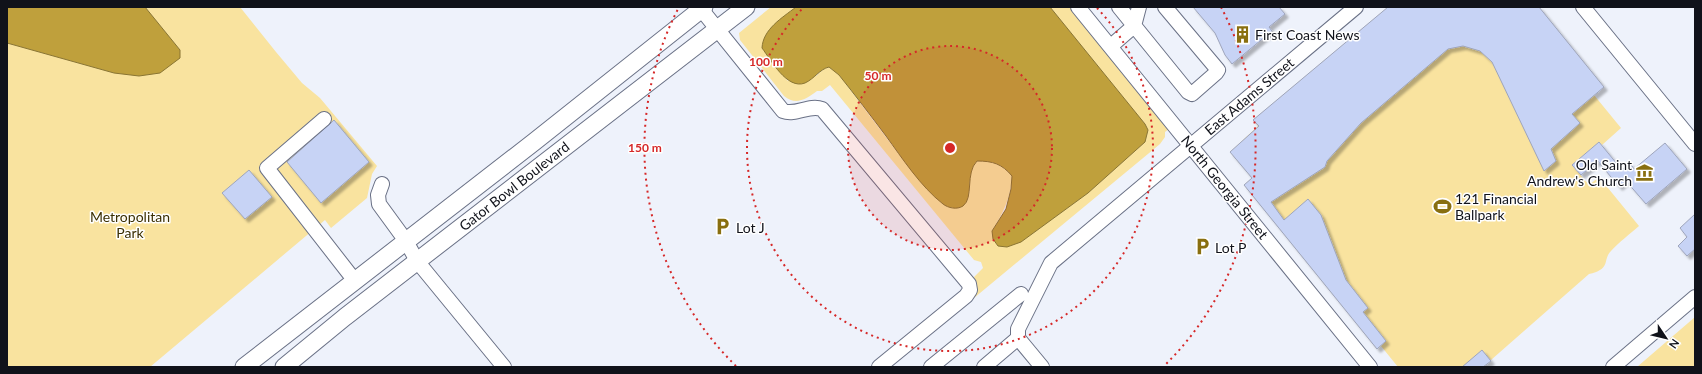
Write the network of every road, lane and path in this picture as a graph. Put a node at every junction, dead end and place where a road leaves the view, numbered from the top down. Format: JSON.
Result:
{"nodes":[{"id":1,"x":746,"y":7,"type":"edge"},
{"id":2,"x":1078,"y":7,"type":"edge"},
{"id":3,"x":1119,"y":7,"type":"edge"},
{"id":4,"x":1139,"y":7,"type":"edge"},
{"id":5,"x":1165,"y":7,"type":"edge"},
{"id":6,"x":1356,"y":7,"type":"edge"},
{"id":7,"x":1583,"y":7,"type":"edge"},
{"id":8,"x":703,"y":8,"type":"edge"},
{"id":9,"x":1134,"y":26,"type":"junction"},
{"id":10,"x":718,"y":30,"type":"junction"},
{"id":11,"x":1111,"y":46,"type":"junction"},
{"id":12,"x":324,"y":119,"type":"dead end"},
{"id":13,"x":1695,"y":144,"type":"edge"},
{"id":14,"x":1192,"y":145,"type":"junction"},
{"id":15,"x":382,"y":184,"type":"dead end"},
{"id":16,"x":406,"y":241,"type":"junction"},
{"id":17,"x":417,"y":261,"type":"junction"},
{"id":18,"x":355,"y":281,"type":"junction"},
{"id":19,"x":1021,"y":294,"type":"dead end"},
{"id":20,"x":1695,"y":297,"type":"edge"},
{"id":21,"x":1018,"y":338,"type":"junction"},
{"id":22,"x":244,"y":367,"type":"edge"},
{"id":23,"x":284,"y":367,"type":"edge"},
{"id":24,"x":504,"y":367,"type":"edge"},
{"id":25,"x":880,"y":367,"type":"edge"},
{"id":26,"x":931,"y":367,"type":"edge"},
{"id":27,"x":984,"y":367,"type":"edge"},
{"id":28,"x":1042,"y":367,"type":"edge"},
{"id":29,"x":1370,"y":367,"type":"edge"},
{"id":30,"x":1613,"y":367,"type":"edge"}],
"edges":[{"from":1,"to":10,"type":"main road","name":"Gator Bowl Boulevard"},
{"from":2,"to":11,"type":"street","name":"North Georgia Street"},
{"from":3,"to":9,"type":"street"},
{"from":4,"to":9,"type":"street"},
{"from":5,"to":9,"type":"street"},
{"from":6,"to":14,"type":"street","name":"East Adams Street"},
{"from":7,"to":13,"type":"street"},
{"from":8,"to":10,"type":"street"},
{"from":8,"to":16,"type":"main road","name":"Gator Bowl Boulevard"},
{"from":9,"to":11,"type":"street"},
{"from":10,"to":17,"type":"main road","name":"Gator Bowl Boulevard"},
{"from":10,"to":25,"type":"street"},
{"from":11,"to":14,"type":"street","name":"North Georgia Street"},
{"from":12,"to":18,"type":"street"},
{"from":14,"to":21,"type":"street","name":"East Adams Street"},
{"from":14,"to":29,"type":"street","name":"North Georgia Street"},
{"from":15,"to":16,"type":"street"},
{"from":16,"to":17,"type":"street"},
{"from":16,"to":18,"type":"main road","name":"Gator Bowl Boulevard"},
{"from":17,"to":23,"type":"main road","name":"Gator Bowl Boulevard"},
{"from":17,"to":24,"type":"street"},
{"from":18,"to":22,"type":"main road","name":"Gator Bowl Boulevard"},
{"from":19,"to":26,"type":"street"},
{"from":20,"to":30,"type":"street"},
{"from":21,"to":27,"type":"street"},
{"from":21,"to":28,"type":"street"}]}
